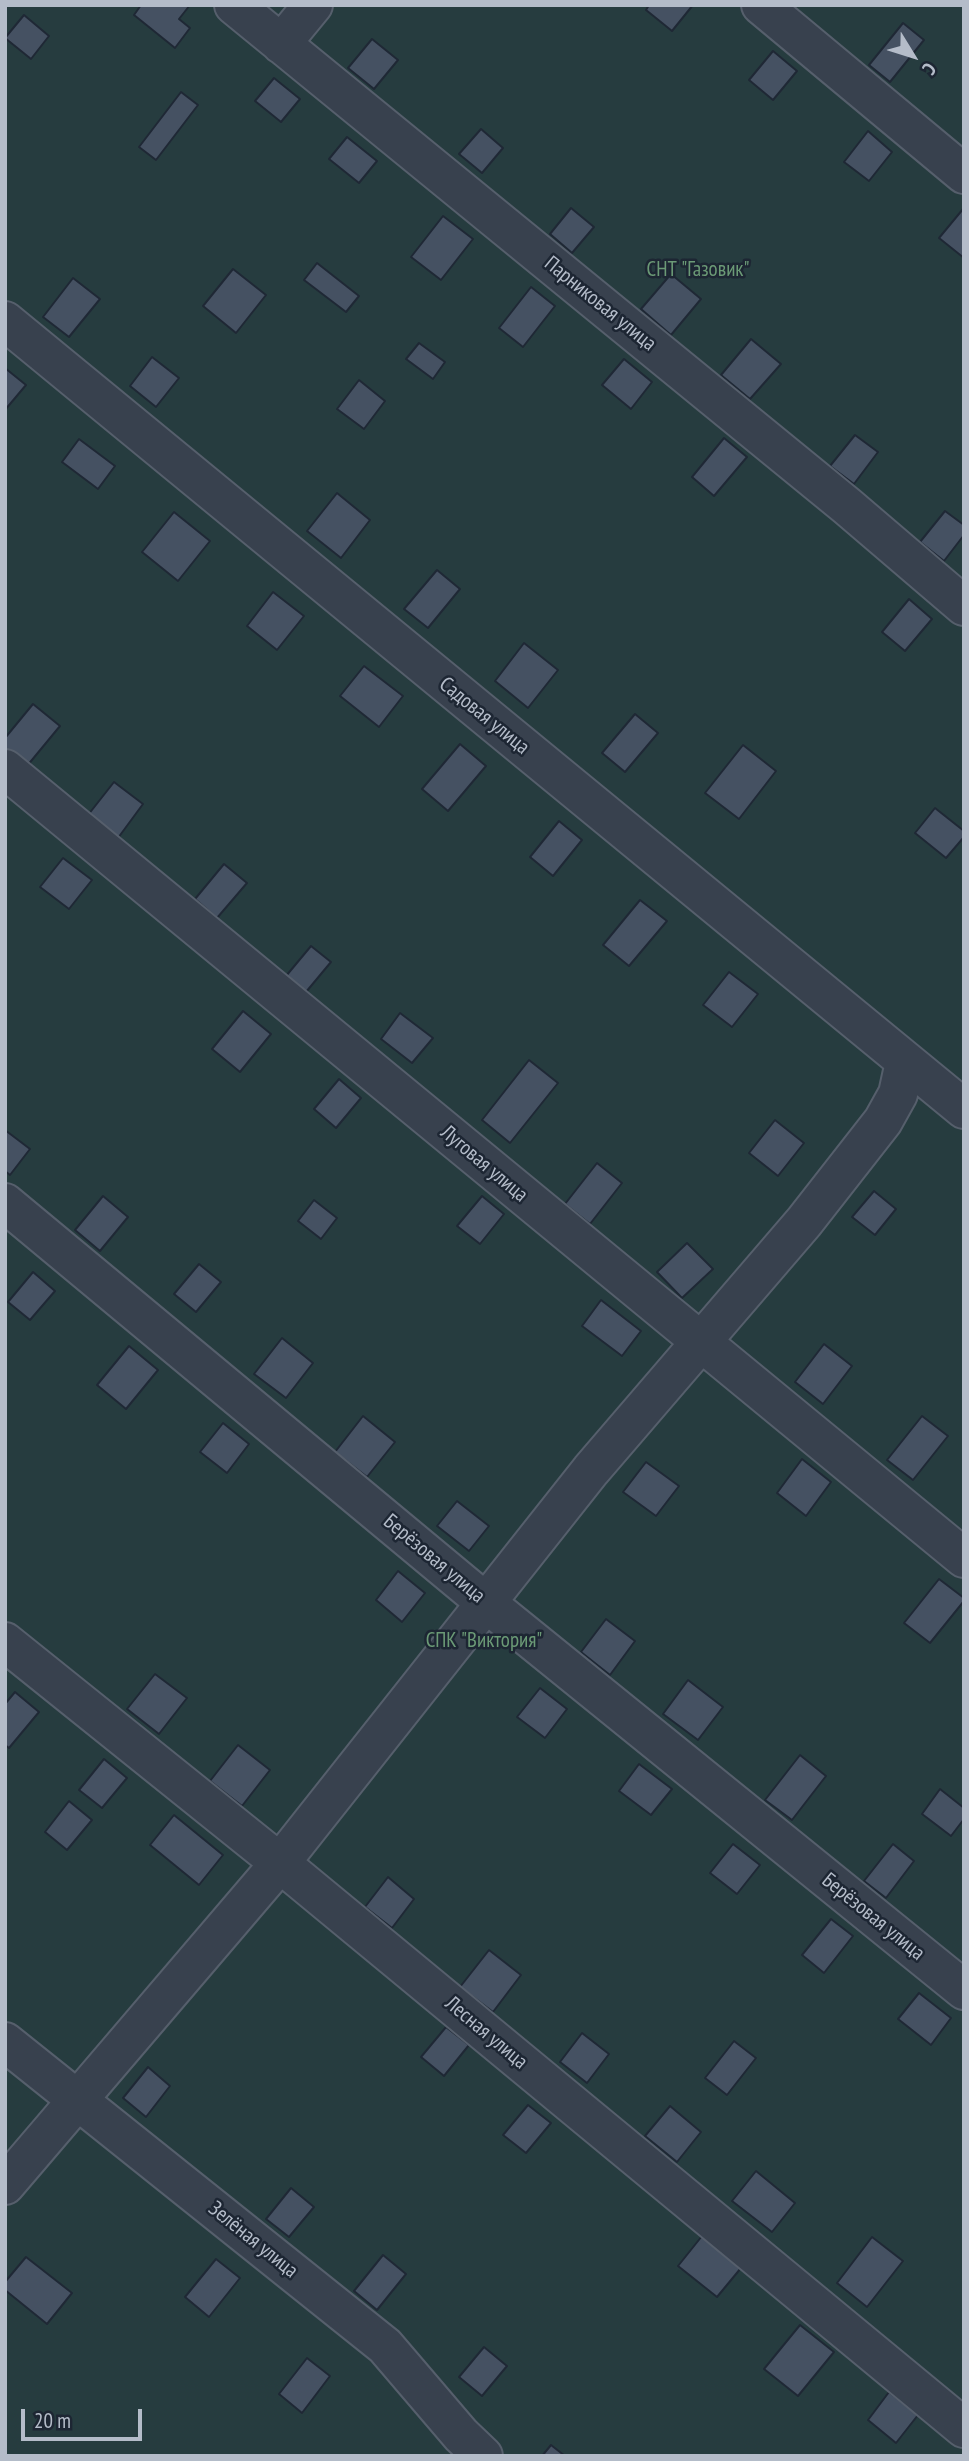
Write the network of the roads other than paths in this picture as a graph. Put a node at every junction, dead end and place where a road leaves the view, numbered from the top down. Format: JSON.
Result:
{"nodes":[{"id":1,"x":234,"y":5,"type":"edge"},
{"id":2,"x":313,"y":5,"type":"edge"},
{"id":3,"x":761,"y":5,"type":"edge"},
{"id":4,"x":281,"y":44,"type":"junction"},
{"id":5,"x":964,"y":174,"type":"edge"},
{"id":6,"x":5,"y":321,"type":"edge"},
{"id":7,"x":964,"y":606,"type":"edge"},
{"id":8,"x":5,"y":769,"type":"edge"},
{"id":9,"x":905,"y":1062,"type":"junction"},
{"id":10,"x":964,"y":1110,"type":"edge"},
{"id":11,"x":5,"y":1203,"type":"edge"},
{"id":12,"x":700,"y":1343,"type":"junction"},
{"id":13,"x":964,"y":1558,"type":"edge"},
{"id":14,"x":485,"y":1602,"type":"junction"},
{"id":15,"x":5,"y":1642,"type":"edge"},
{"id":16,"x":279,"y":1863,"type":"junction"},
{"id":17,"x":964,"y":1990,"type":"edge"},
{"id":18,"x":5,"y":2042,"type":"edge"},
{"id":19,"x":77,"y":2099,"type":"junction"},
{"id":20,"x":5,"y":2185,"type":"edge"},
{"id":21,"x":964,"y":2428,"type":"edge"},
{"id":22,"x":483,"y":2456,"type":"edge"}],
"edges":[{"from":1,"to":4,"type":"street","name":"Парниковая улица"},
{"from":2,"to":4,"type":"street"},
{"from":3,"to":5,"type":"street"},
{"from":4,"to":7,"type":"street","name":"Парниковая улица"},
{"from":6,"to":9,"type":"street","name":"Садовая улица"},
{"from":8,"to":12,"type":"street","name":"Луговая улица"},
{"from":9,"to":10,"type":"street","name":"Садовая улица"},
{"from":9,"to":12,"type":"street"},
{"from":11,"to":14,"type":"street","name":"Берёзовая улица"},
{"from":12,"to":13,"type":"street","name":"Луговая улица"},
{"from":12,"to":14,"type":"street"},
{"from":14,"to":16,"type":"street"},
{"from":14,"to":17,"type":"street","name":"Берёзовая улица"},
{"from":15,"to":16,"type":"street","name":"Лесная улица"},
{"from":16,"to":19,"type":"street"},
{"from":16,"to":21,"type":"street","name":"Лесная улица"},
{"from":18,"to":19,"type":"street","name":"Зелёная улица"},
{"from":19,"to":20,"type":"street"},
{"from":19,"to":22,"type":"street","name":"Зелёная улица"}]}
